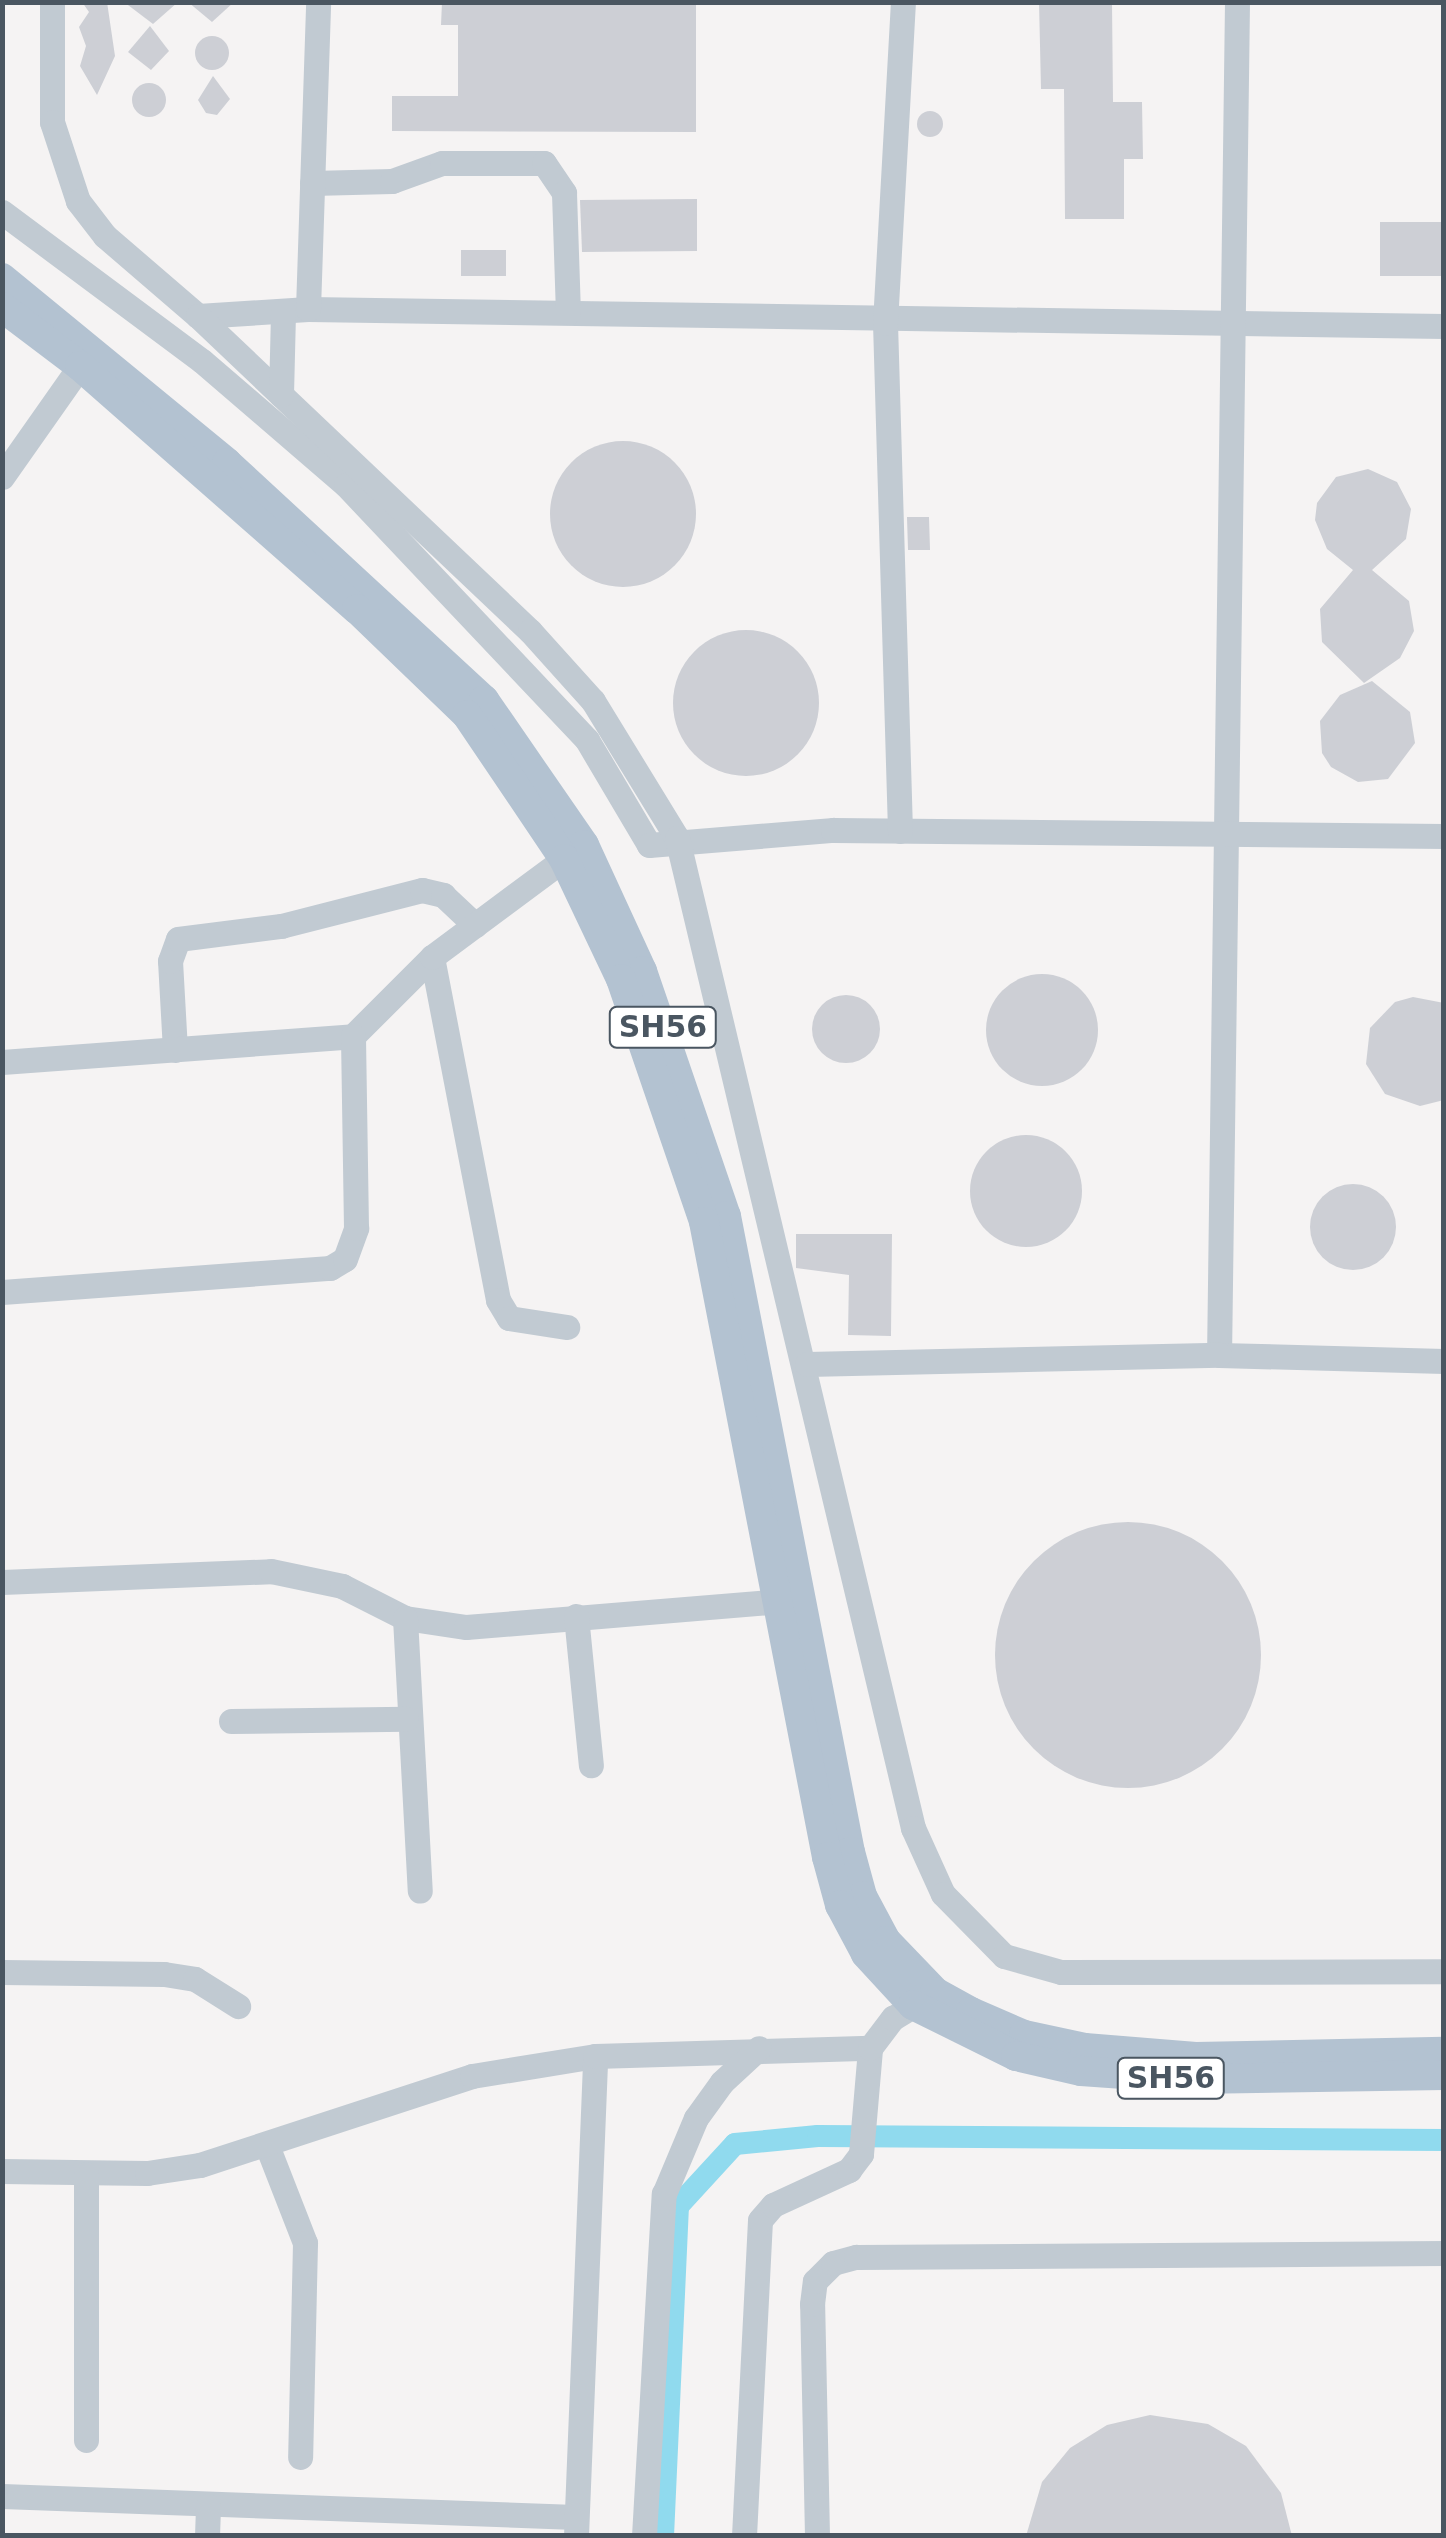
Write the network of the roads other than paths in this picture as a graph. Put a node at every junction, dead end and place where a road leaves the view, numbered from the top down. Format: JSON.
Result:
{"nodes":[{"id":1,"x":52,"y":2,"type":"edge"},
{"id":2,"x":318,"y":2,"type":"edge"},
{"id":3,"x":903,"y":2,"type":"edge"},
{"id":4,"x":1237,"y":2,"type":"edge"},
{"id":5,"x":312,"y":182,"type":"junction"},
{"id":6,"x":2,"y":212,"type":"edge"},
{"id":7,"x":2,"y":278,"type":"edge"},
{"id":8,"x":2,"y":307,"type":"edge"},
{"id":9,"x":295,"y":310,"type":"junction"},
{"id":10,"x":568,"y":312,"type":"junction"},
{"id":11,"x":198,"y":316,"type":"junction"},
{"id":12,"x":1229,"y":318,"type":"junction"},
{"id":13,"x":884,"y":322,"type":"junction"},
{"id":14,"x":1444,"y":326,"type":"edge"},
{"id":15,"x":80,"y":366,"type":"junction"},
{"id":16,"x":281,"y":395,"type":"junction"},
{"id":17,"x":2,"y":478,"type":"edge"},
{"id":18,"x":900,"y":831,"type":"junction"},
{"id":19,"x":1224,"y":834,"type":"junction"},
{"id":20,"x":1444,"y":836,"type":"edge"},
{"id":21,"x":677,"y":838,"type":"junction"},
{"id":22,"x":564,"y":859,"type":"junction"},
{"id":23,"x":475,"y":925,"type":"junction"},
{"id":24,"x":432,"y":957,"type":"junction"},
{"id":25,"x":353,"y":1036,"type":"junction"},
{"id":26,"x":175,"y":1050,"type":"junction"},
{"id":27,"x":2,"y":1062,"type":"edge"},
{"id":28,"x":2,"y":1292,"type":"edge"},
{"id":29,"x":567,"y":1327,"type":"dead end"},
{"id":30,"x":1219,"y":1355,"type":"junction"},
{"id":31,"x":1444,"y":1361,"type":"edge"},
{"id":32,"x":808,"y":1364,"type":"junction"},
{"id":33,"x":2,"y":1582,"type":"edge"},
{"id":34,"x":780,"y":1601,"type":"junction"},
{"id":35,"x":576,"y":1616,"type":"junction"},
{"id":36,"x":405,"y":1618,"type":"junction"},
{"id":37,"x":406,"y":1720,"type":"junction"},
{"id":38,"x":231,"y":1721,"type":"dead end"},
{"id":39,"x":591,"y":1765,"type":"dead end"},
{"id":40,"x":420,"y":1891,"type":"dead end"},
{"id":41,"x":2,"y":1972,"type":"edge"},
{"id":42,"x":1444,"y":1972,"type":"edge"},
{"id":43,"x":924,"y":1999,"type":"junction"},
{"id":44,"x":238,"y":2006,"type":"dead end"},
{"id":45,"x":759,"y":2048,"type":"junction"},
{"id":46,"x":870,"y":2048,"type":"junction"},
{"id":47,"x":1444,"y":2052,"type":"edge"},
{"id":48,"x":595,"y":2056,"type":"junction"},
{"id":49,"x":1444,"y":2075,"type":"edge"},
{"id":50,"x":268,"y":2148,"type":"junction"},
{"id":51,"x":2,"y":2171,"type":"edge"},
{"id":52,"x":86,"y":2174,"type":"junction"},
{"id":53,"x":1444,"y":2254,"type":"edge"},
{"id":54,"x":86,"y":2440,"type":"dead end"},
{"id":55,"x":300,"y":2457,"type":"dead end"},
{"id":56,"x":2,"y":2496,"type":"edge"},
{"id":57,"x":208,"y":2506,"type":"junction"},
{"id":58,"x":576,"y":2526,"type":"edge"},
{"id":59,"x":206,"y":2536,"type":"edge"},
{"id":60,"x":644,"y":2536,"type":"edge"},
{"id":61,"x":744,"y":2536,"type":"edge"},
{"id":62,"x":817,"y":2536,"type":"edge"}],
"edges":[{"from":1,"to":11,"type":"lane"},
{"from":2,"to":5,"type":"lane"},
{"from":3,"to":13,"type":"lane"},
{"from":4,"to":12,"type":"lane"},
{"from":5,"to":9,"type":"lane"},
{"from":5,"to":10,"type":"lane"},
{"from":6,"to":21,"type":"lane"},
{"from":7,"to":43,"type":"main road","number":"SH56"},
{"from":8,"to":15,"type":"main road","number":"SH56"},
{"from":9,"to":10,"type":"lane"},
{"from":9,"to":11,"type":"lane"},
{"from":9,"to":16,"type":"lane"},
{"from":10,"to":13,"type":"lane"},
{"from":11,"to":16,"type":"lane"},
{"from":12,"to":13,"type":"lane"},
{"from":12,"to":14,"type":"lane"},
{"from":12,"to":19,"type":"lane"},
{"from":13,"to":18,"type":"lane"},
{"from":15,"to":17,"type":"lane"},
{"from":15,"to":22,"type":"main road","number":"SH56"},
{"from":16,"to":21,"type":"lane"},
{"from":18,"to":19,"type":"lane"},
{"from":18,"to":21,"type":"lane"},
{"from":19,"to":20,"type":"lane"},
{"from":19,"to":30,"type":"lane"},
{"from":21,"to":32,"type":"lane"},
{"from":22,"to":23,"type":"lane"},
{"from":22,"to":34,"type":"main road","number":"SH56"},
{"from":23,"to":24,"type":"lane"},
{"from":23,"to":26,"type":"lane"},
{"from":24,"to":25,"type":"lane"},
{"from":24,"to":29,"type":"lane"},
{"from":25,"to":26,"type":"lane"},
{"from":25,"to":28,"type":"lane"},
{"from":26,"to":27,"type":"lane"},
{"from":30,"to":31,"type":"lane"},
{"from":30,"to":32,"type":"lane"},
{"from":32,"to":42,"type":"lane"},
{"from":33,"to":36,"type":"lane"},
{"from":34,"to":35,"type":"lane"},
{"from":34,"to":43,"type":"main road","number":"SH56"},
{"from":35,"to":36,"type":"lane"},
{"from":35,"to":39,"type":"lane"},
{"from":36,"to":37,"type":"lane"},
{"from":37,"to":38,"type":"lane"},
{"from":37,"to":40,"type":"lane"},
{"from":41,"to":44,"type":"lane"},
{"from":43,"to":46,"type":"lane"},
{"from":43,"to":47,"type":"main road","number":"SH56"},
{"from":43,"to":49,"type":"main road","number":"SH56"},
{"from":45,"to":46,"type":"lane"},
{"from":45,"to":48,"type":"lane"},
{"from":45,"to":60,"type":"lane"},
{"from":46,"to":61,"type":"lane"},
{"from":48,"to":50,"type":"lane"},
{"from":48,"to":58,"type":"lane"},
{"from":50,"to":52,"type":"lane"},
{"from":50,"to":55,"type":"lane"},
{"from":51,"to":52,"type":"lane"},
{"from":52,"to":54,"type":"lane"},
{"from":53,"to":62,"type":"lane"},
{"from":56,"to":57,"type":"lane"},
{"from":57,"to":58,"type":"lane"},
{"from":57,"to":59,"type":"lane"}]}
